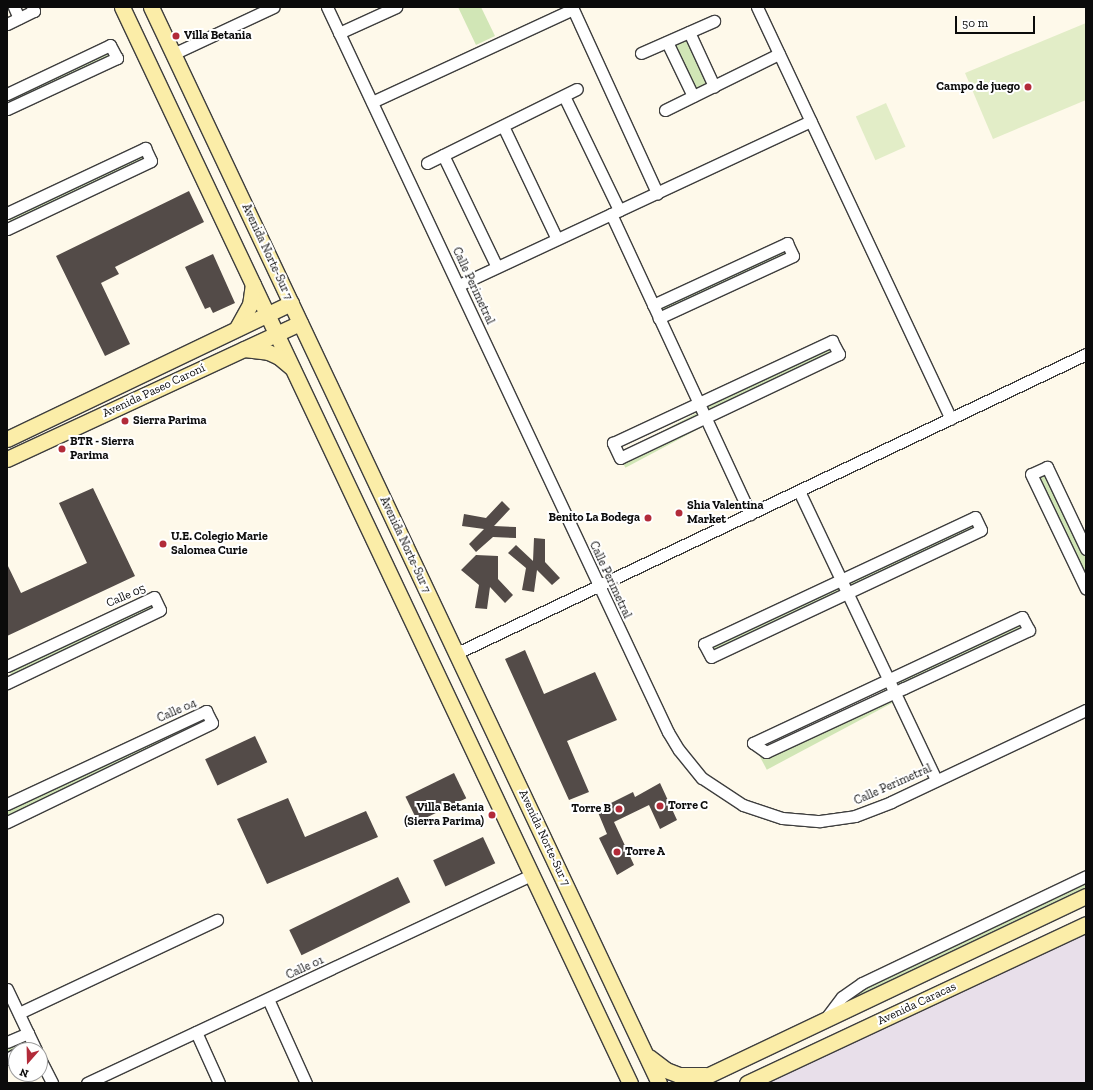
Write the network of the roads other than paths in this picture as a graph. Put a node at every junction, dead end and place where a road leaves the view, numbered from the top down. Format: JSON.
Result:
{"nodes":[{"id":1,"x":14,"y":7,"type":"edge"},
{"id":2,"x":122,"y":7,"type":"edge"},
{"id":3,"x":151,"y":7,"type":"edge"},
{"id":4,"x":274,"y":7,"type":"edge"},
{"id":5,"x":327,"y":7,"type":"edge"},
{"id":6,"x":396,"y":7,"type":"edge"},
{"id":7,"x":757,"y":7,"type":"edge"},
{"id":8,"x":573,"y":8,"type":"edge"},
{"id":9,"x":33,"y":9,"type":"edge"},
{"id":10,"x":19,"y":18,"type":"junction"},
{"id":11,"x":714,"y":21,"type":"dead end"},
{"id":12,"x":7,"y":24,"type":"edge"},
{"id":13,"x":688,"y":32,"type":"junction"},
{"id":14,"x":339,"y":33,"type":"junction"},
{"id":15,"x":667,"y":42,"type":"junction"},
{"id":16,"x":641,"y":53,"type":"dead end"},
{"id":17,"x":173,"y":54,"type":"junction"},
{"id":18,"x":779,"y":54,"type":"junction"},
{"id":19,"x":714,"y":86,"type":"junction"},
{"id":20,"x":577,"y":89,"type":"dead end"},
{"id":21,"x":7,"y":94,"type":"edge"},
{"id":22,"x":564,"y":96,"type":"junction"},
{"id":23,"x":693,"y":96,"type":"junction"},
{"id":24,"x":372,"y":102,"type":"junction"},
{"id":25,"x":7,"y":109,"type":"edge"},
{"id":26,"x":665,"y":110,"type":"dead end"},
{"id":27,"x":811,"y":121,"type":"junction"},
{"id":28,"x":502,"y":126,"type":"junction"},
{"id":29,"x":443,"y":155,"type":"junction"},
{"id":30,"x":427,"y":163,"type":"dead end"},
{"id":31,"x":657,"y":193,"type":"junction"},
{"id":32,"x":615,"y":212,"type":"junction"},
{"id":33,"x":7,"y":213,"type":"edge"},
{"id":34,"x":7,"y":229,"type":"edge"},
{"id":35,"x":557,"y":239,"type":"junction"},
{"id":36,"x":497,"y":267,"type":"junction"},
{"id":37,"x":253,"y":283,"type":"junction"},
{"id":38,"x":459,"y":285,"type":"junction"},
{"id":39,"x":291,"y":303,"type":"junction"},
{"id":40,"x":653,"y":305,"type":"junction"},
{"id":41,"x":267,"y":314,"type":"junction"},
{"id":42,"x":659,"y":318,"type":"junction"},
{"id":43,"x":300,"y":323,"type":"junction"},
{"id":44,"x":236,"y":329,"type":"junction"},
{"id":45,"x":277,"y":334,"type":"junction"},
{"id":46,"x":243,"y":349,"type":"junction"},
{"id":47,"x":1086,"y":354,"type":"edge"},
{"id":48,"x":295,"y":371,"type":"junction"},
{"id":49,"x":699,"y":404,"type":"junction"},
{"id":50,"x":705,"y":417,"type":"junction"},
{"id":51,"x":951,"y":419,"type":"junction"},
{"id":52,"x":7,"y":438,"type":"edge"},
{"id":53,"x":11,"y":457,"type":"edge"},
{"id":54,"x":799,"y":491,"type":"junction"},
{"id":55,"x":750,"y":514,"type":"junction"},
{"id":56,"x":1086,"y":549,"type":"edge"},
{"id":57,"x":1083,"y":577,"type":"edge"},
{"id":58,"x":841,"y":580,"type":"junction"},
{"id":59,"x":598,"y":586,"type":"junction"},
{"id":60,"x":1086,"y":589,"type":"edge"},
{"id":61,"x":848,"y":593,"type":"junction"},
{"id":62,"x":456,"y":653,"type":"junction"},
{"id":63,"x":7,"y":666,"type":"edge"},
{"id":64,"x":888,"y":679,"type":"junction"},
{"id":65,"x":7,"y":683,"type":"edge"},
{"id":66,"x":895,"y":692,"type":"junction"},
{"id":67,"x":1086,"y":710,"type":"edge"},
{"id":68,"x":936,"y":780,"type":"junction"},
{"id":69,"x":7,"y":804,"type":"edge"},
{"id":70,"x":7,"y":822,"type":"edge"},
{"id":71,"x":532,"y":875,"type":"junction"},
{"id":72,"x":1086,"y":876,"type":"edge"},
{"id":73,"x":1086,"y":896,"type":"edge"},
{"id":74,"x":217,"y":920,"type":"dead end"},
{"id":75,"x":1086,"y":924,"type":"edge"},
{"id":76,"x":7,"y":989,"type":"edge"},
{"id":77,"x":268,"y":999,"type":"junction"},
{"id":78,"x":19,"y":1013,"type":"junction"},
{"id":79,"x":824,"y":1020,"type":"junction"},
{"id":80,"x":28,"y":1032,"type":"junction"},
{"id":81,"x":196,"y":1032,"type":"junction"},
{"id":82,"x":7,"y":1042,"type":"edge"},
{"id":83,"x":30,"y":1042,"type":"edge"},
{"id":84,"x":645,"y":1053,"type":"junction"},
{"id":85,"x":619,"y":1059,"type":"junction"},
{"id":86,"x":710,"y":1074,"type":"junction"},
{"id":87,"x":87,"y":1083,"type":"edge"},
{"id":88,"x":219,"y":1083,"type":"edge"},
{"id":89,"x":306,"y":1083,"type":"edge"},
{"id":90,"x":618,"y":1083,"type":"edge"},
{"id":91,"x":630,"y":1083,"type":"edge"},
{"id":92,"x":659,"y":1083,"type":"edge"},
{"id":93,"x":692,"y":1083,"type":"edge"},
{"id":94,"x":746,"y":1083,"type":"edge"}],
"edges":[{"from":1,"to":10,"type":"street"},
{"from":2,"to":37,"type":"main road"},
{"from":3,"to":17,"type":"main road","name":"Avenida Norte-Sur 7"},
{"from":4,"to":17,"type":"street"},
{"from":5,"to":14,"type":"street","name":"Calle Perimetral"},
{"from":6,"to":14,"type":"street"},
{"from":7,"to":18,"type":"street"},
{"from":8,"to":24,"type":"street"},
{"from":8,"to":31,"type":"street"},
{"from":9,"to":10,"type":"street"},
{"from":10,"to":12,"type":"street"},
{"from":11,"to":13,"type":"street"},
{"from":13,"to":15,"type":"street"},
{"from":13,"to":19,"type":"street"},
{"from":14,"to":24,"type":"street","name":"Calle Perimetral"},
{"from":15,"to":16,"type":"street"},
{"from":15,"to":23,"type":"street"},
{"from":17,"to":39,"type":"main road","name":"Avenida Norte-Sur 7"},
{"from":18,"to":19,"type":"street"},
{"from":18,"to":27,"type":"street"},
{"from":19,"to":23,"type":"street"},
{"from":20,"to":22,"type":"street"},
{"from":21,"to":25,"type":"street"},
{"from":22,"to":28,"type":"street"},
{"from":22,"to":32,"type":"street"},
{"from":23,"to":26,"type":"street"},
{"from":24,"to":38,"type":"street","name":"Calle Perimetral"},
{"from":27,"to":31,"type":"street"},
{"from":27,"to":51,"type":"street"},
{"from":28,"to":29,"type":"street"},
{"from":28,"to":35,"type":"street"},
{"from":29,"to":30,"type":"street"},
{"from":29,"to":36,"type":"street"},
{"from":31,"to":32,"type":"street"},
{"from":32,"to":35,"type":"street"},
{"from":32,"to":40,"type":"street"},
{"from":33,"to":34,"type":"street"},
{"from":35,"to":36,"type":"street"},
{"from":36,"to":38,"type":"street"},
{"from":37,"to":41,"type":"main road"},
{"from":37,"to":44,"type":"main road"},
{"from":38,"to":59,"type":"street","name":"Calle Perimetral"},
{"from":39,"to":41,"type":"main road","name":"Avenida Paseo Caroní"},
{"from":39,"to":43,"type":"main road","name":"Avenida Norte-Sur 7"},
{"from":40,"to":42,"type":"street"},
{"from":40,"to":42,"type":"street"},
{"from":41,"to":44,"type":"main road","name":"Avenida Paseo Caroní"},
{"from":41,"to":45,"type":"main road"},
{"from":42,"to":49,"type":"street"},
{"from":43,"to":45,"type":"main road","name":"Avenida Paseo Caroní"},
{"from":43,"to":62,"type":"main road","name":"Avenida Norte-Sur 7"},
{"from":44,"to":52,"type":"main road","name":"Avenida Paseo Caroní"},
{"from":45,"to":46,"type":"main road","name":"Avenida Paseo Caroní"},
{"from":45,"to":48,"type":"main road"},
{"from":46,"to":48,"type":"main road"},
{"from":46,"to":53,"type":"main road","name":"Avenida Paseo Caroní"},
{"from":47,"to":51,"type":"street"},
{"from":48,"to":71,"type":"main road"},
{"from":49,"to":50,"type":"street"},
{"from":49,"to":50,"type":"street"},
{"from":49,"to":50,"type":"street"},
{"from":50,"to":55,"type":"street"},
{"from":51,"to":54,"type":"street"},
{"from":52,"to":53,"type":"street"},
{"from":54,"to":55,"type":"street"},
{"from":54,"to":58,"type":"street"},
{"from":55,"to":59,"type":"street"},
{"from":56,"to":57,"type":"street"},
{"from":57,"to":60,"type":"street"},
{"from":58,"to":61,"type":"street"},
{"from":58,"to":61,"type":"street"},
{"from":58,"to":61,"type":"street"},
{"from":59,"to":62,"type":"street"},
{"from":59,"to":68,"type":"street","name":"Calle Perimetral"},
{"from":61,"to":64,"type":"street"},
{"from":62,"to":84,"type":"main road","name":"Avenida Norte-Sur 7"},
{"from":63,"to":65,"type":"street","name":"Calle 05"},
{"from":64,"to":66,"type":"street"},
{"from":64,"to":66,"type":"street"},
{"from":64,"to":66,"type":"street"},
{"from":66,"to":68,"type":"street"},
{"from":67,"to":68,"type":"street","name":"Calle Perimetral"},
{"from":69,"to":70,"type":"street","name":"Calle 04"},
{"from":71,"to":77,"type":"street","name":"Calle 01"},
{"from":71,"to":85,"type":"main road"},
{"from":72,"to":79,"type":"street","name":"Avenida Caracas"},
{"from":73,"to":79,"type":"main road","name":"Avenida Caracas"},
{"from":74,"to":78,"type":"street"},
{"from":75,"to":94,"type":"main road","name":"Avenida Caracas"},
{"from":76,"to":78,"type":"street"},
{"from":77,"to":81,"type":"street","name":"Calle 01"},
{"from":77,"to":89,"type":"street"},
{"from":78,"to":80,"type":"street"},
{"from":79,"to":86,"type":"main road","name":"Avenida Caracas"},
{"from":80,"to":82,"type":"street"},
{"from":80,"to":83,"type":"street"},
{"from":81,"to":87,"type":"street","name":"Calle 01"},
{"from":81,"to":88,"type":"street"},
{"from":84,"to":86,"type":"main road"},
{"from":84,"to":92,"type":"main road","name":"Avenida Norte-Sur 7"},
{"from":85,"to":90,"type":"main road"},
{"from":85,"to":91,"type":"main road"},
{"from":86,"to":93,"type":"main road","name":"Avenida Caracas"}]}
